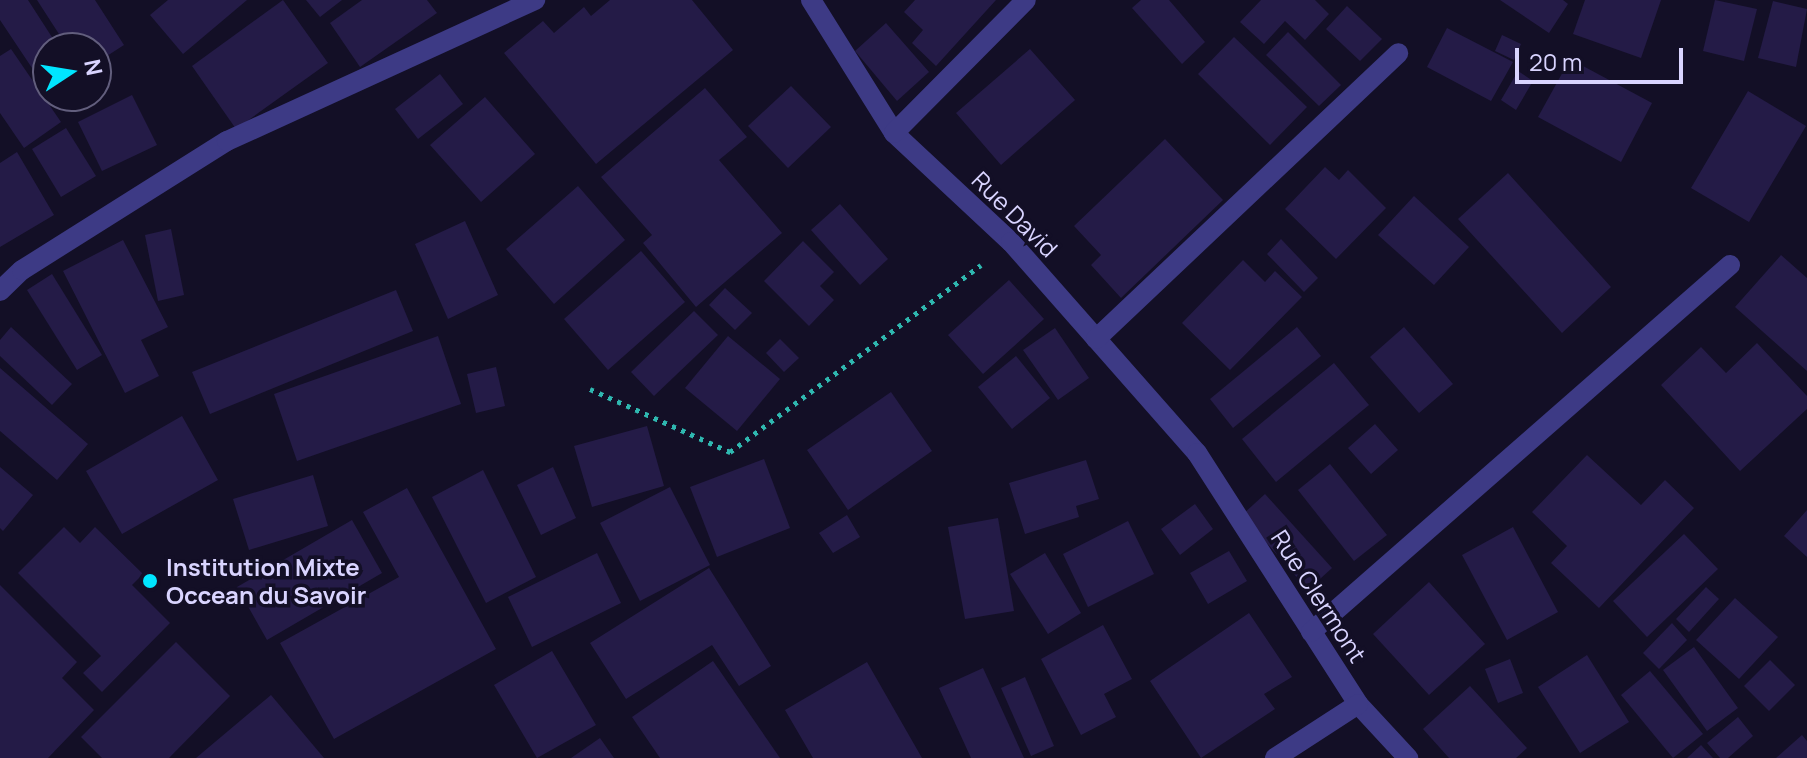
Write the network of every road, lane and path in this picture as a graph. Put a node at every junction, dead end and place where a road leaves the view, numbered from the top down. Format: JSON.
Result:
{"nodes":[{"id":1,"x":535,"y":0,"type":"edge"},
{"id":2,"x":811,"y":0,"type":"edge"},
{"id":3,"x":1026,"y":0,"type":"edge"},
{"id":4,"x":1398,"y":53,"type":"dead end"},
{"id":5,"x":894,"y":133,"type":"junction"},
{"id":6,"x":1011,"y":242,"type":"junction"},
{"id":7,"x":1730,"y":265,"type":"dead end"},
{"id":8,"x":0,"y":291,"type":"edge"},
{"id":9,"x":1096,"y":339,"type":"junction"},
{"id":10,"x":590,"y":389,"type":"dead end"},
{"id":11,"x":1197,"y":453,"type":"joint"},
{"id":12,"x":1311,"y":632,"type":"junction"},
{"id":13,"x":1358,"y":704,"type":"junction"},
{"id":14,"x":1275,"y":758,"type":"edge"},
{"id":15,"x":1408,"y":758,"type":"edge"}],
"edges":[{"from":1,"to":8,"type":"street"},
{"from":2,"to":5,"type":"street","name":"Rue David"},
{"from":3,"to":5,"type":"street"},
{"from":4,"to":9,"type":"street"},
{"from":5,"to":6,"type":"street","name":"Rue David"},
{"from":6,"to":9,"type":"street","name":"Rue David"},
{"from":6,"to":10,"type":"path"},
{"from":7,"to":12,"type":"street"},
{"from":9,"to":11,"type":"street","name":"Rue David"},
{"from":11,"to":12,"type":"street","name":"Rue Clermont"},
{"from":12,"to":13,"type":"street","name":"Rue Clermont"},
{"from":13,"to":14,"type":"street"},
{"from":13,"to":15,"type":"street","name":"Rue Clermont"}]}
